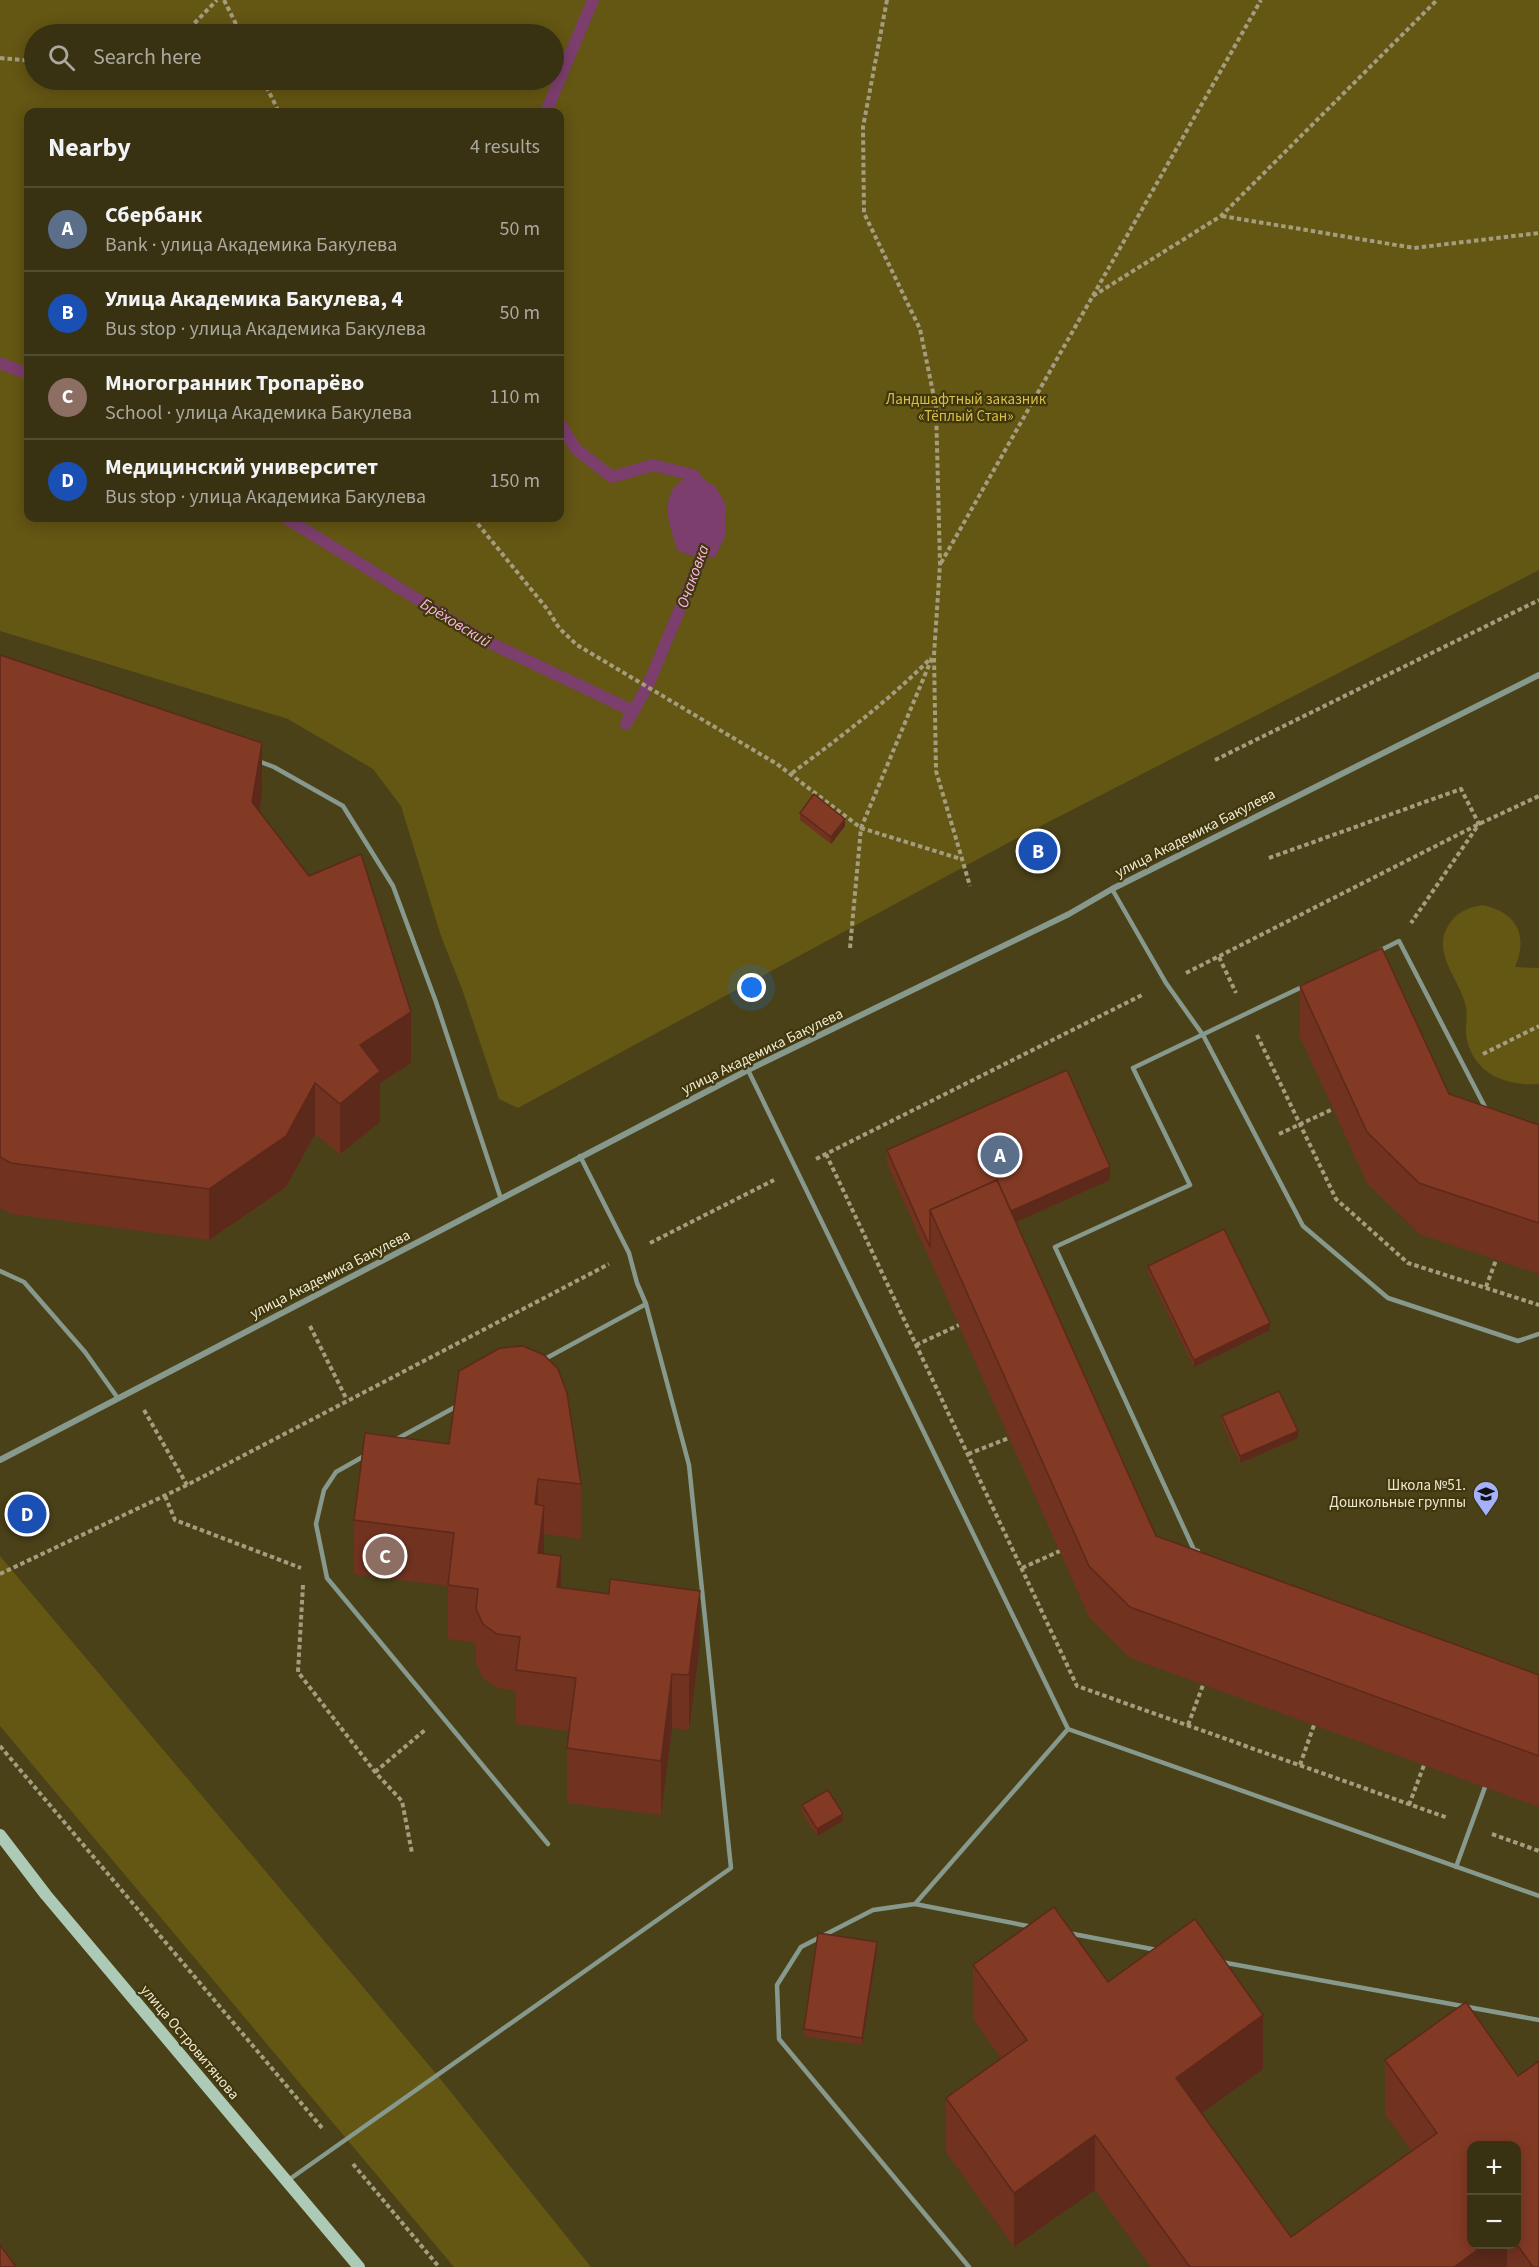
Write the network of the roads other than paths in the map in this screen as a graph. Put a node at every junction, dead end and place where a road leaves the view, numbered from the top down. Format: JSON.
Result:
{"nodes":[{"id":1,"x":1539,"y":675,"type":"edge"},
{"id":2,"x":252,"y":758,"type":"edge"},
{"id":3,"x":1112,"y":889,"type":"junction"},
{"id":4,"x":1368,"y":956,"type":"edge"},
{"id":5,"x":1307,"y":985,"type":"edge"},
{"id":6,"x":1203,"y":1035,"type":"junction"},
{"id":7,"x":748,"y":1070,"type":"junction"},
{"id":8,"x":1488,"y":1114,"type":"edge"},
{"id":9,"x":580,"y":1156,"type":"junction"},
{"id":10,"x":501,"y":1199,"type":"junction"},
{"id":11,"x":0,"y":1271,"type":"edge"},
{"id":12,"x":646,"y":1304,"type":"junction"},
{"id":13,"x":1539,"y":1334,"type":"edge"},
{"id":14,"x":534,"y":1365,"type":"edge"},
{"id":15,"x":117,"y":1397,"type":"junction"},
{"id":16,"x":460,"y":1405,"type":"edge"},
{"id":17,"x":386,"y":1445,"type":"edge"},
{"id":18,"x":376,"y":1450,"type":"edge"},
{"id":19,"x":0,"y":1460,"type":"edge"},
{"id":20,"x":1205,"y":1554,"type":"edge"},
{"id":21,"x":1068,"y":1729,"type":"junction"},
{"id":22,"x":1485,"y":1787,"type":"edge"},
{"id":23,"x":0,"y":1835,"type":"edge"},
{"id":24,"x":548,"y":1844,"type":"dead end"},
{"id":25,"x":1456,"y":1867,"type":"junction"},
{"id":26,"x":1539,"y":1896,"type":"edge"},
{"id":27,"x":915,"y":1905,"type":"junction"},
{"id":28,"x":1042,"y":1929,"type":"edge"},
{"id":29,"x":1066,"y":1933,"type":"edge"},
{"id":30,"x":1158,"y":1950,"type":"edge"},
{"id":31,"x":1216,"y":1961,"type":"edge"},
{"id":32,"x":1539,"y":2020,"type":"edge"},
{"id":33,"x":287,"y":2181,"type":"junction"},
{"id":34,"x":359,"y":2267,"type":"edge"},
{"id":35,"x":969,"y":2267,"type":"edge"}],
"edges":[{"from":1,"to":3,"type":"street","name":"улица Академика Бакулева"},
{"from":2,"to":10,"type":"lane"},
{"from":3,"to":6,"type":"lane"},
{"from":3,"to":7,"type":"street","name":"улица Академика Бакулева"},
{"from":4,"to":8,"type":"lane"},
{"from":5,"to":6,"type":"lane"},
{"from":6,"to":13,"type":"lane"},
{"from":6,"to":20,"type":"lane"},
{"from":7,"to":9,"type":"street","name":"улица Академика Бакулева"},
{"from":7,"to":21,"type":"lane"},
{"from":9,"to":10,"type":"street","name":"улица Академика Бакулева"},
{"from":9,"to":12,"type":"lane"},
{"from":10,"to":15,"type":"street","name":"улица Академика Бакулева"},
{"from":11,"to":15,"type":"lane"},
{"from":12,"to":14,"type":"lane"},
{"from":12,"to":33,"type":"lane"},
{"from":15,"to":19,"type":"street","name":"улица Академика Бакулева"},
{"from":16,"to":17,"type":"lane"},
{"from":18,"to":24,"type":"lane"},
{"from":21,"to":25,"type":"lane"},
{"from":21,"to":27,"type":"lane"},
{"from":22,"to":25,"type":"lane"},
{"from":23,"to":33,"type":"main road","name":"улица Островитянова"},
{"from":25,"to":26,"type":"lane"},
{"from":27,"to":28,"type":"lane"},
{"from":27,"to":35,"type":"lane"},
{"from":29,"to":30,"type":"lane"},
{"from":31,"to":32,"type":"lane"},
{"from":33,"to":34,"type":"main road","name":"улица Островитянова"}]}
